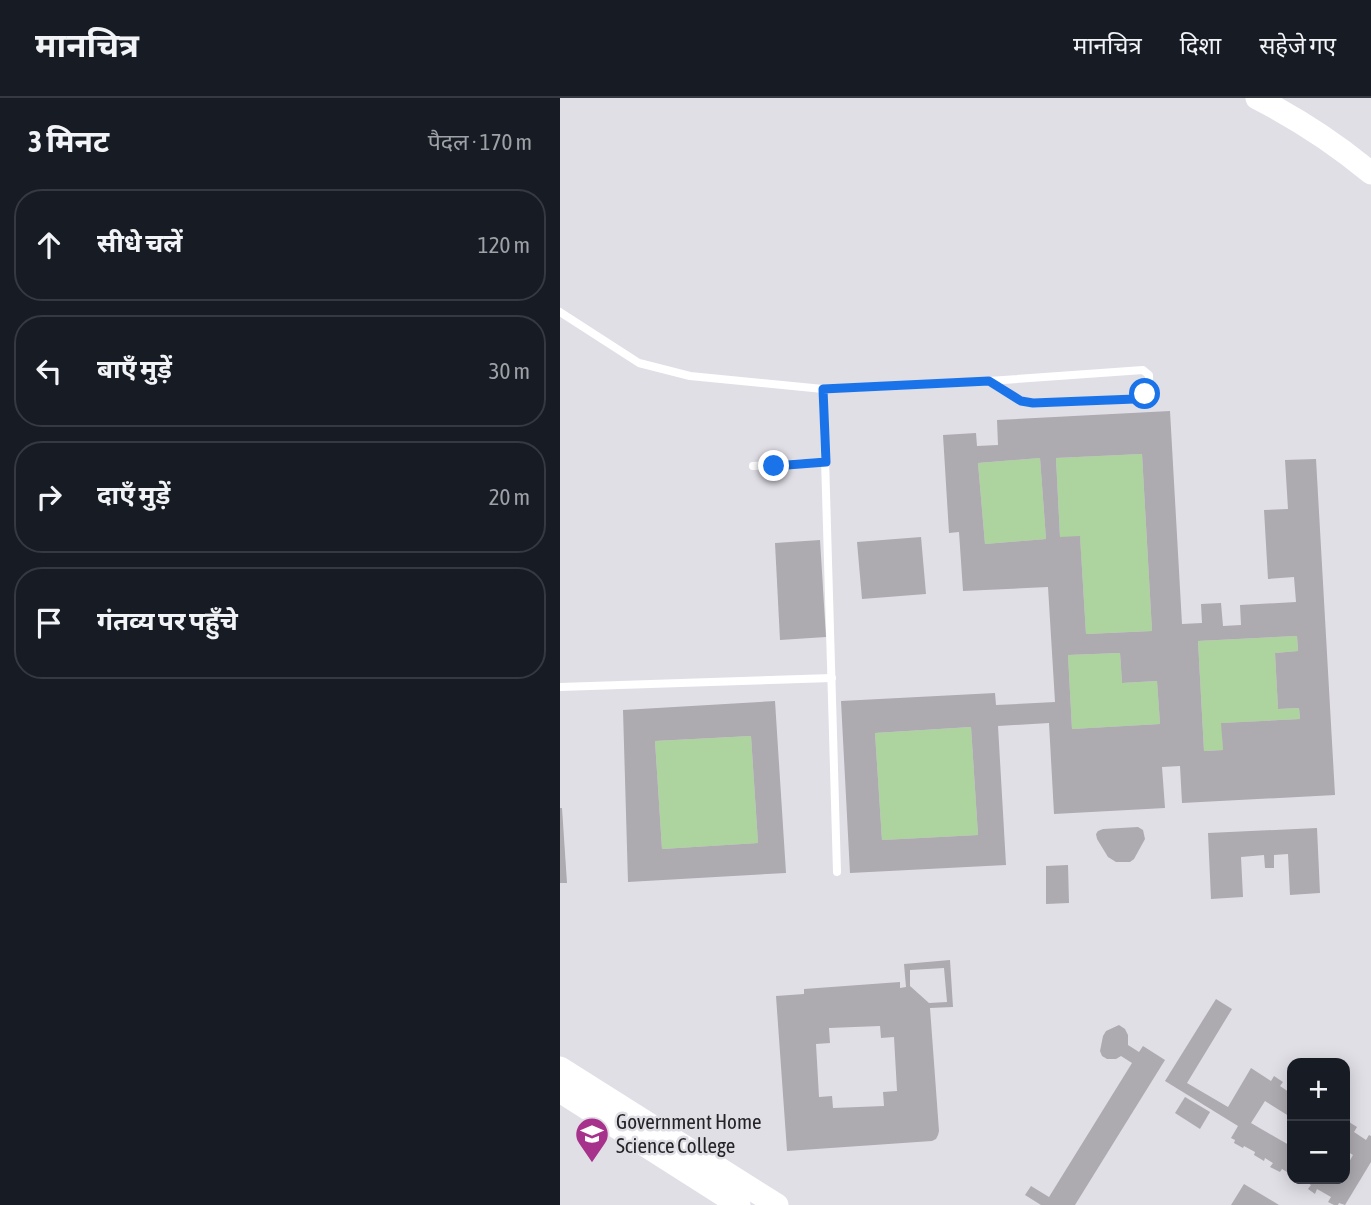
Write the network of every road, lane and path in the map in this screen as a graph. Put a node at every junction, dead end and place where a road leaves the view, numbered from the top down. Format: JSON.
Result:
{"nodes":[{"id":1,"x":1257,"y":98,"type":"edge"},
{"id":2,"x":1371,"y":173,"type":"edge"},
{"id":3,"x":560,"y":312,"type":"edge"},
{"id":4,"x":989,"y":381,"type":"junction"},
{"id":5,"x":823,"y":389,"type":"junction"},
{"id":6,"x":826,"y":462,"type":"junction"},
{"id":7,"x":753,"y":466,"type":"dead end"},
{"id":8,"x":832,"y":678,"type":"junction"},
{"id":9,"x":560,"y":687,"type":"edge"},
{"id":10,"x":837,"y":872,"type":"dead end"},
{"id":11,"x":560,"y":1068,"type":"edge"},
{"id":12,"x":560,"y":1091,"type":"edge"},
{"id":13,"x":739,"y":1205,"type":"edge"},
{"id":14,"x":778,"y":1205,"type":"edge"}],
"edges":[{"from":1,"to":2,"type":"main road"},
{"from":3,"to":5,"type":"lane"},
{"from":4,"to":4,"type":"lane"},
{"from":4,"to":5,"type":"lane"},
{"from":5,"to":6,"type":"lane"},
{"from":6,"to":7,"type":"lane"},
{"from":6,"to":8,"type":"lane"},
{"from":8,"to":9,"type":"lane"},
{"from":8,"to":10,"type":"lane"},
{"from":11,"to":14,"type":"main road"},
{"from":12,"to":13,"type":"main road"}]}
